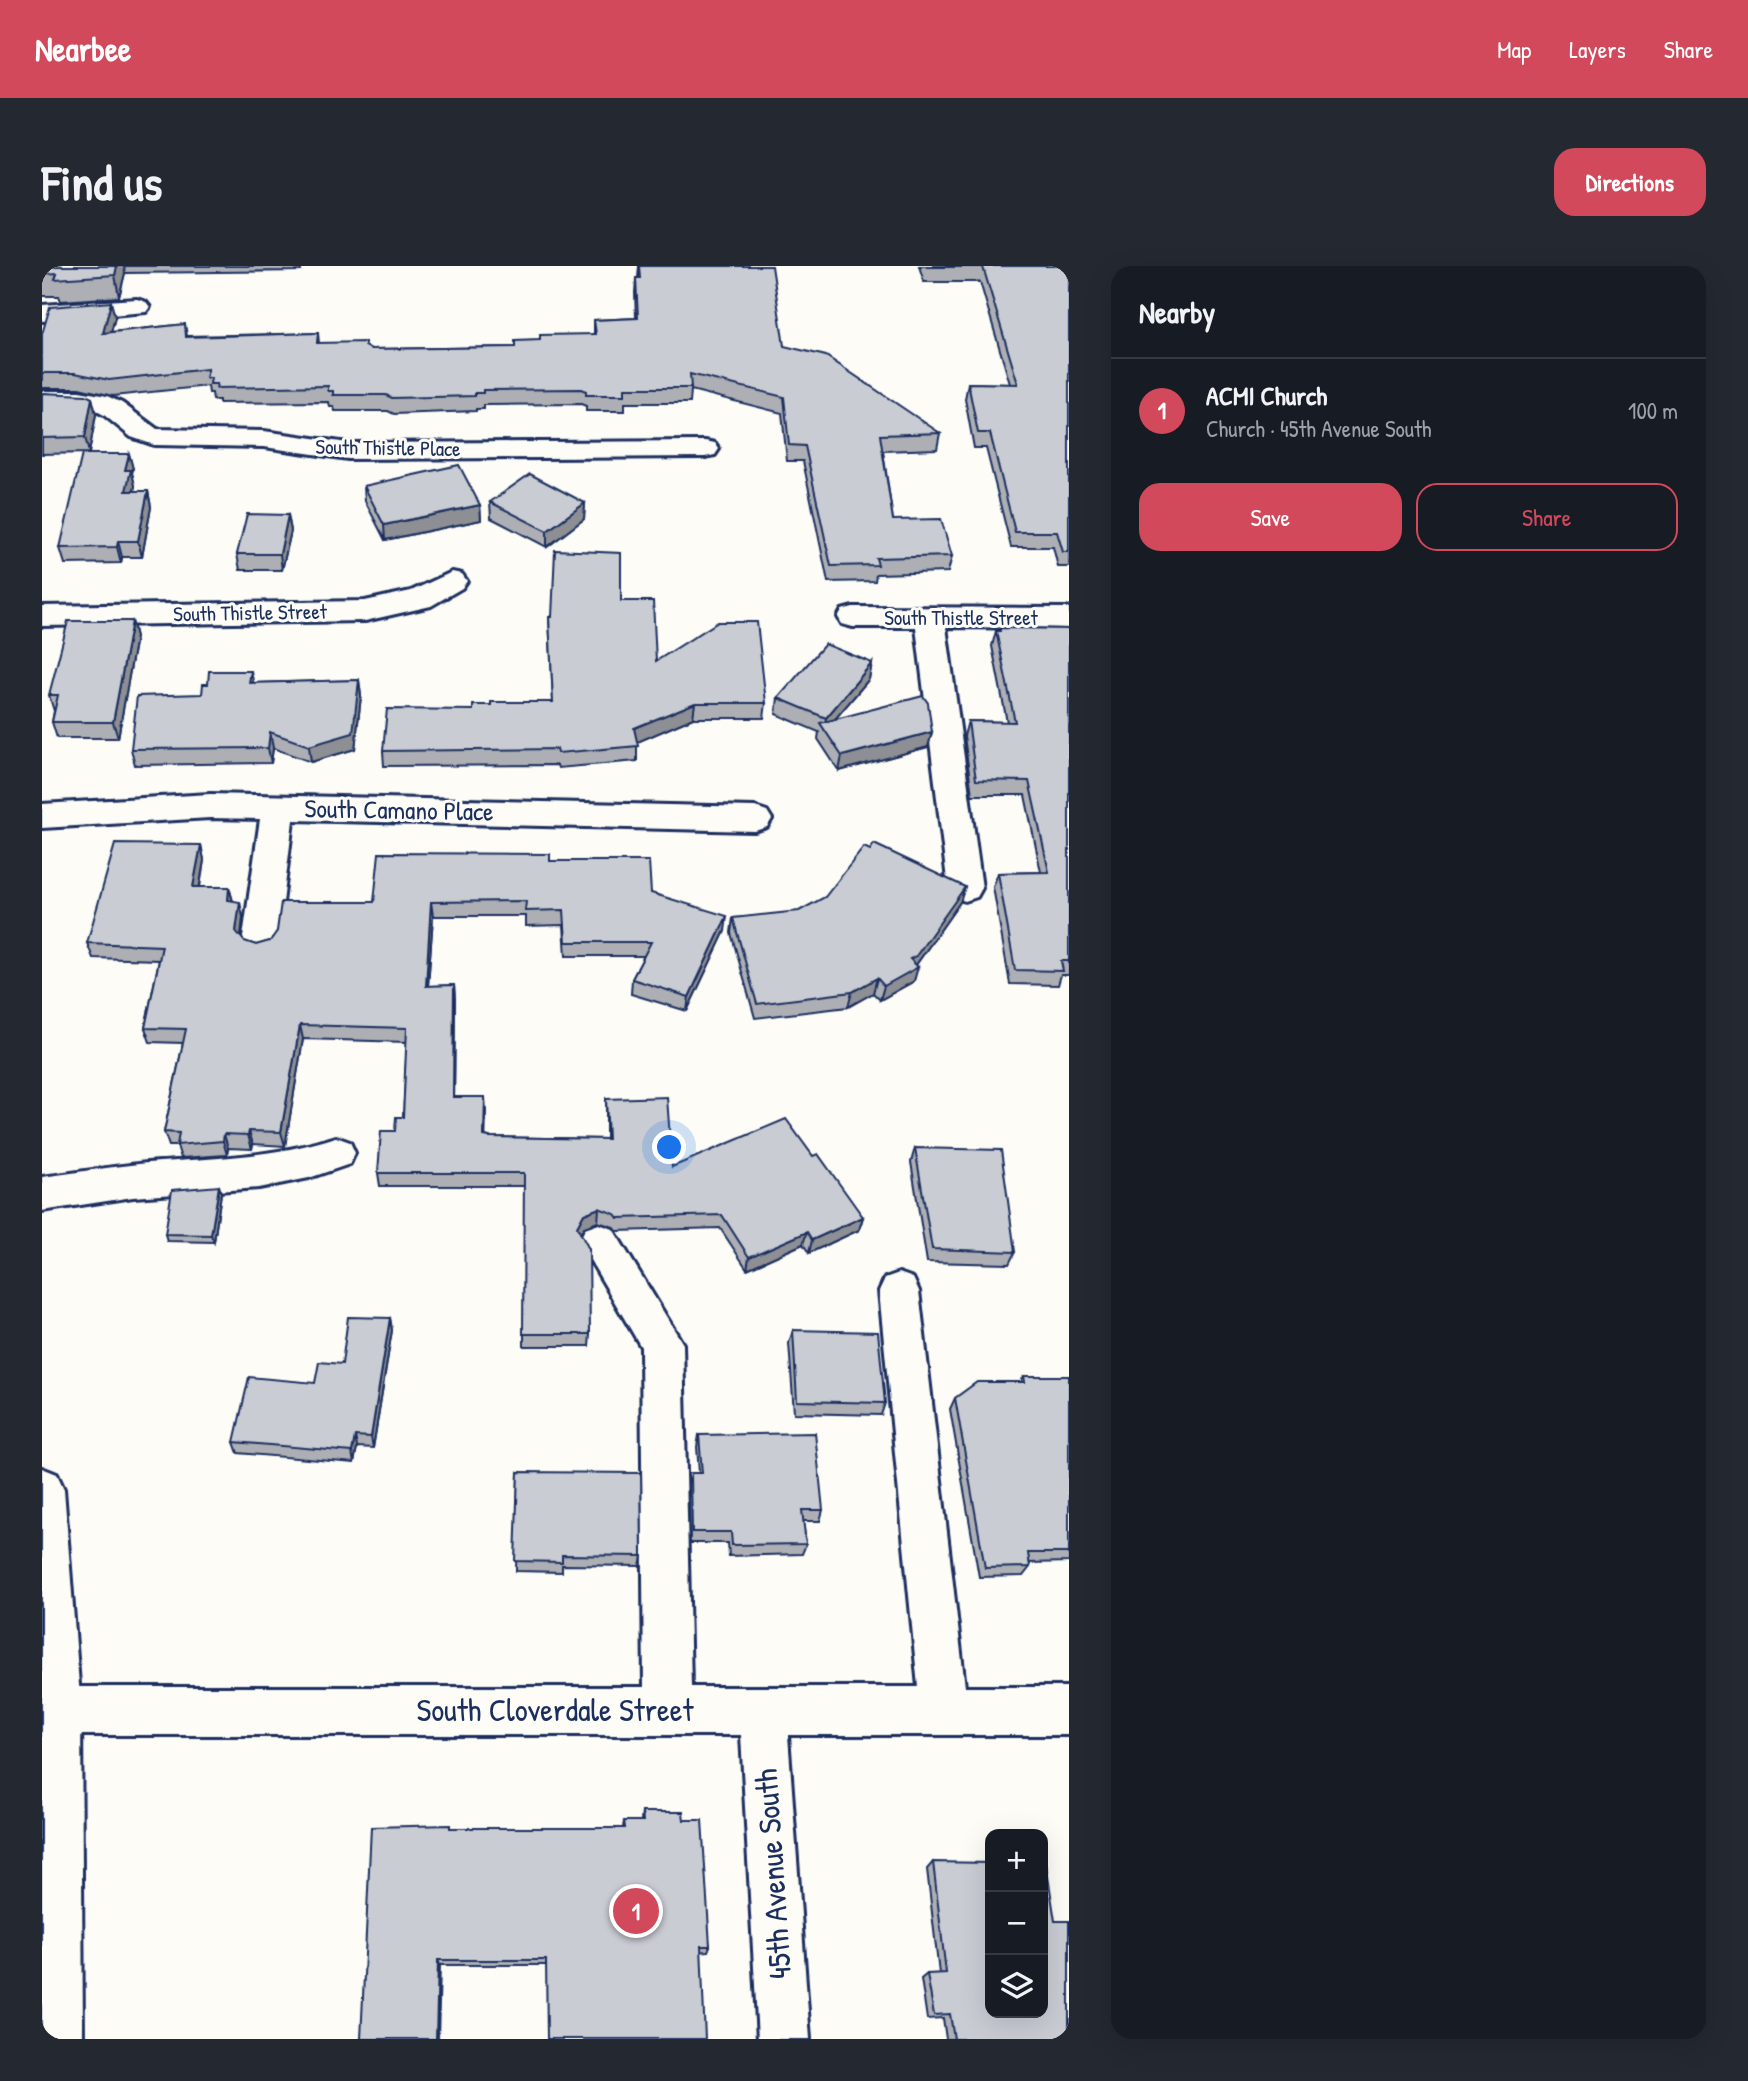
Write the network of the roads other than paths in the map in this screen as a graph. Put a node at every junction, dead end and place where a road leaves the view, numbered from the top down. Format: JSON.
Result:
{"nodes":[{"id":1,"x":138,"y":307,"type":"dead end"},
{"id":2,"x":42,"y":313,"type":"edge"},
{"id":3,"x":42,"y":399,"type":"edge"},
{"id":4,"x":705,"y":449,"type":"dead end"},
{"id":5,"x":452,"y":581,"type":"dead end"},
{"id":6,"x":42,"y":616,"type":"edge"},
{"id":7,"x":853,"y":617,"type":"dead end"},
{"id":8,"x":930,"y":618,"type":"junction"},
{"id":9,"x":1069,"y":618,"type":"edge"},
{"id":10,"x":278,"y":807,"type":"junction"},
{"id":11,"x":42,"y":816,"type":"edge"},
{"id":12,"x":755,"y":819,"type":"dead end"},
{"id":13,"x":965,"y":888,"type":"edge"},
{"id":14,"x":260,"y":944,"type":"edge"},
{"id":15,"x":336,"y":1153,"type":"dead end"},
{"id":16,"x":42,"y":1194,"type":"edge"},
{"id":17,"x":599,"y":1241,"type":"dead end"},
{"id":18,"x":899,"y":1291,"type":"dead end"},
{"id":19,"x":42,"y":1489,"type":"edge"},
{"id":20,"x":668,"y":1710,"type":"junction"},
{"id":21,"x":763,"y":1710,"type":"junction"},
{"id":22,"x":50,"y":1711,"type":"edge"},
{"id":23,"x":944,"y":1711,"type":"junction"},
{"id":24,"x":1069,"y":1711,"type":"edge"},
{"id":25,"x":57,"y":2039,"type":"edge"},
{"id":26,"x":784,"y":2039,"type":"edge"}],
"edges":[{"from":1,"to":2,"type":"street"},
{"from":3,"to":4,"type":"street","name":"South Thistle Place"},
{"from":5,"to":6,"type":"street","name":"South Thistle Street"},
{"from":7,"to":8,"type":"street","name":"South Thistle Street"},
{"from":8,"to":9,"type":"street","name":"South Thistle Street"},
{"from":8,"to":13,"type":"street"},
{"from":10,"to":11,"type":"street","name":"South Camano Place"},
{"from":10,"to":12,"type":"street","name":"South Camano Place"},
{"from":10,"to":14,"type":"street"},
{"from":15,"to":16,"type":"street"},
{"from":17,"to":20,"type":"street"},
{"from":18,"to":23,"type":"street"},
{"from":19,"to":22,"type":"street"},
{"from":20,"to":21,"type":"street","name":"South Cloverdale Street"},
{"from":20,"to":22,"type":"street","name":"South Cloverdale Street"},
{"from":21,"to":23,"type":"street","name":"South Cloverdale Street"},
{"from":21,"to":26,"type":"street","name":"45th Avenue South"},
{"from":22,"to":25,"type":"street"},
{"from":23,"to":24,"type":"street","name":"South Cloverdale Street"}]}
